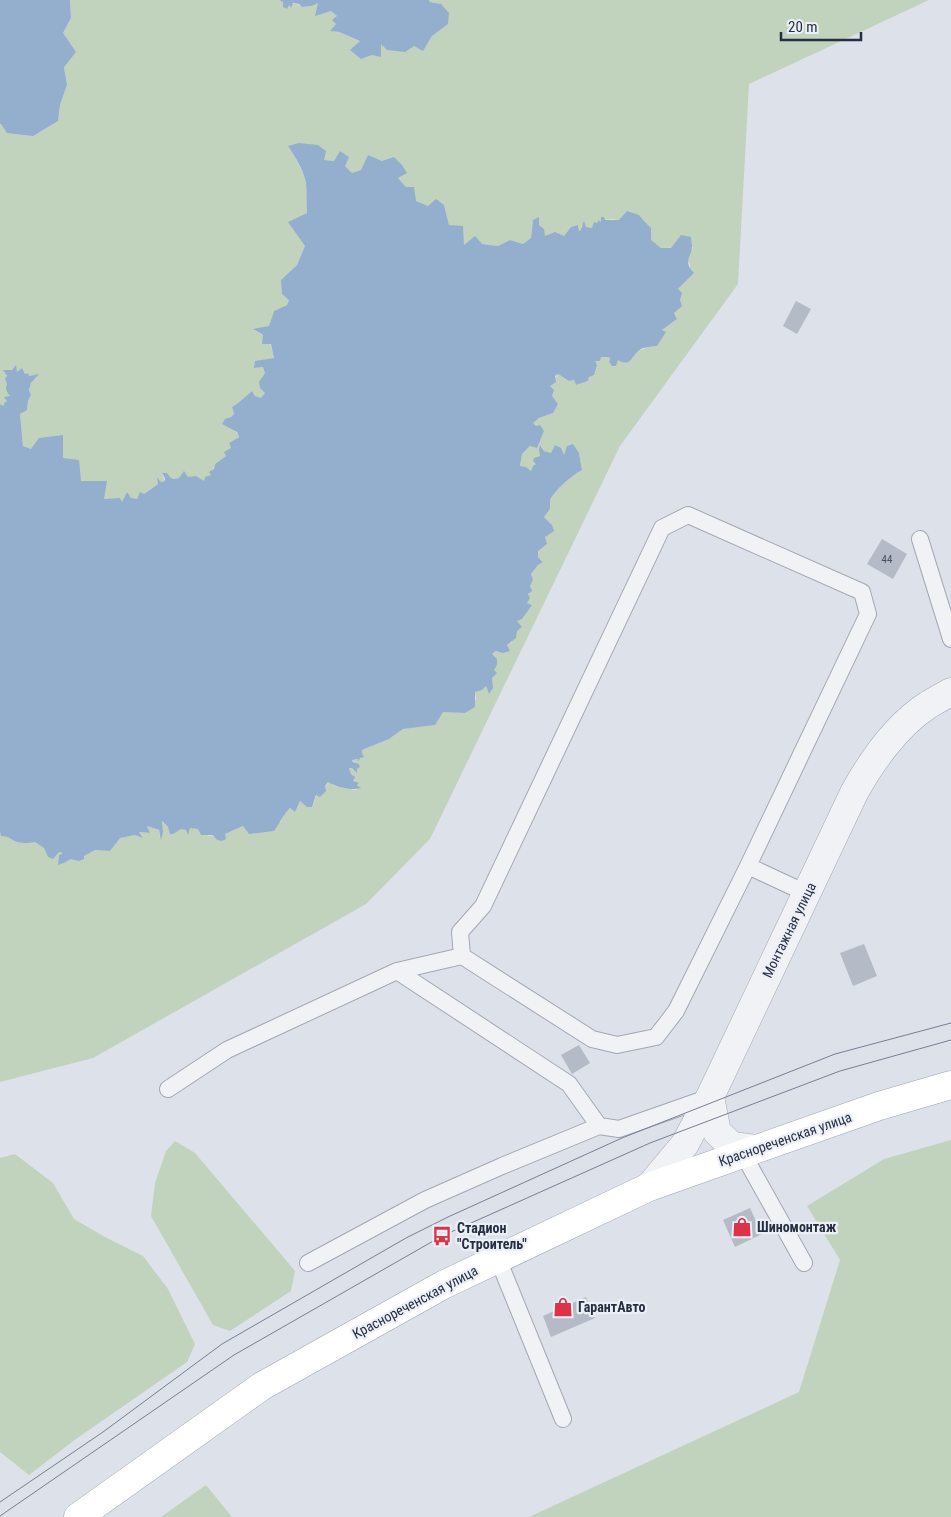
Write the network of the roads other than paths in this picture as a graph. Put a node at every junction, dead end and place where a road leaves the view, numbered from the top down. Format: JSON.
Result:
{"nodes":[{"id":1,"x":920,"y":539,"type":"dead end"},
{"id":2,"x":951,"y":638,"type":"edge"},
{"id":3,"x":951,"y":692,"type":"edge"},
{"id":4,"x":748,"y":866,"type":"junction"},
{"id":5,"x":806,"y":893,"type":"junction"},
{"id":6,"x":462,"y":956,"type":"junction"},
{"id":7,"x":397,"y":971,"type":"junction"},
{"id":8,"x":951,"y":1085,"type":"edge"},
{"id":9,"x":168,"y":1089,"type":"dead end"},
{"id":10,"x":710,"y":1097,"type":"junction"},
{"id":11,"x":599,"y":1126,"type":"junction"},
{"id":12,"x":750,"y":1152,"type":"junction"},
{"id":13,"x":649,"y":1187,"type":"junction"},
{"id":14,"x":498,"y":1259,"type":"junction"},
{"id":15,"x":308,"y":1263,"type":"dead end"},
{"id":16,"x":804,"y":1263,"type":"dead end"},
{"id":17,"x":563,"y":1419,"type":"dead end"},
{"id":18,"x":78,"y":1517,"type":"edge"}],
"edges":[{"from":1,"to":2,"type":"lane"},
{"from":3,"to":5,"type":"street","name":"Монтажная улица"},
{"from":4,"to":5,"type":"lane"},
{"from":4,"to":6,"type":"lane"},
{"from":4,"to":6,"type":"lane"},
{"from":5,"to":10,"type":"street","name":"Монтажная улица"},
{"from":6,"to":7,"type":"lane"},
{"from":7,"to":9,"type":"lane"},
{"from":7,"to":11,"type":"lane"},
{"from":8,"to":12,"type":"main road","name":"Краснореченская улица"},
{"from":10,"to":11,"type":"lane"},
{"from":10,"to":12,"type":"street"},
{"from":10,"to":13,"type":"street","name":"Монтажная улица"},
{"from":11,"to":15,"type":"lane"},
{"from":12,"to":13,"type":"main road","name":"Краснореченская улица"},
{"from":12,"to":16,"type":"lane"},
{"from":13,"to":14,"type":"main road","name":"Краснореченская улица"},
{"from":14,"to":17,"type":"lane"},
{"from":14,"to":18,"type":"main road","name":"Краснореченская улица"}]}
